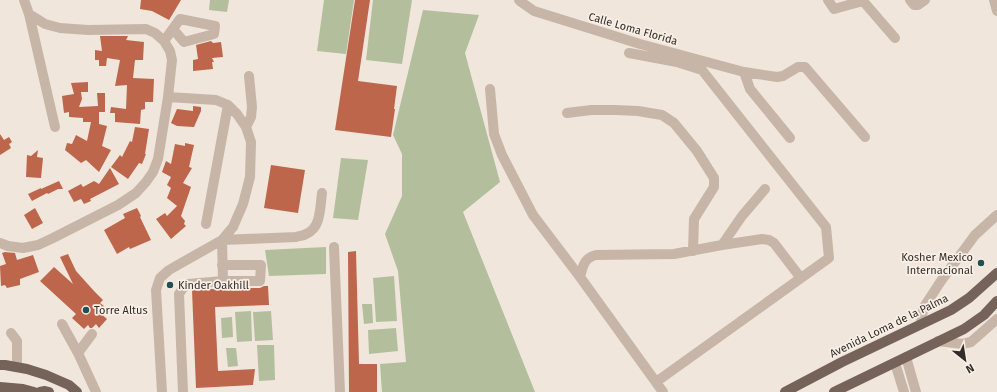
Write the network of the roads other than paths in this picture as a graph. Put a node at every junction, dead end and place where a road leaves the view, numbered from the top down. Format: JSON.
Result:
{"nodes":[{"id":1,"x":24,"y":0,"type":"edge"},
{"id":2,"x":519,"y":0,"type":"edge"},
{"id":3,"x":828,"y":0,"type":"edge"},
{"id":4,"x":910,"y":0,"type":"edge"},
{"id":5,"x":925,"y":0,"type":"edge"},
{"id":6,"x":994,"y":0,"type":"edge"},
{"id":7,"x":997,"y":11,"type":"edge"},
{"id":8,"x":29,"y":14,"type":"junction"},
{"id":9,"x":173,"y":29,"type":"dead end"},
{"id":10,"x":895,"y":38,"type":"dead end"},
{"id":11,"x":164,"y":41,"type":"junction"},
{"id":12,"x":628,"y":53,"type":"dead end"},
{"id":13,"x":744,"y":72,"type":"junction"},
{"id":14,"x":249,"y":76,"type":"dead end"},
{"id":15,"x":490,"y":88,"type":"dead end"},
{"id":16,"x":168,"y":97,"type":"junction"},
{"id":17,"x":228,"y":105,"type":"junction"},
{"id":18,"x":567,"y":113,"type":"dead end"},
{"id":19,"x":55,"y":127,"type":"dead end"},
{"id":20,"x":246,"y":127,"type":"junction"},
{"id":21,"x":865,"y":137,"type":"dead end"},
{"id":22,"x":790,"y":138,"type":"dead end"},
{"id":23,"x":765,"y":189,"type":"dead end"},
{"id":24,"x":322,"y":193,"type":"dead end"},
{"id":25,"x":997,"y":215,"type":"edge"},
{"id":26,"x":206,"y":224,"type":"dead end"},
{"id":27,"x":222,"y":240,"type":"junction"},
{"id":28,"x":0,"y":243,"type":"edge"},
{"id":29,"x":722,"y":245,"type":"junction"},
{"id":30,"x":334,"y":247,"type":"dead end"},
{"id":31,"x":693,"y":251,"type":"junction"},
{"id":32,"x":222,"y":265,"type":"junction"},
{"id":33,"x":997,"y":273,"type":"edge"},
{"id":34,"x":580,"y":277,"type":"junction"},
{"id":35,"x":800,"y":277,"type":"junction"},
{"id":36,"x":223,"y":281,"type":"junction"},
{"id":37,"x":997,"y":301,"type":"edge"},
{"id":38,"x":997,"y":319,"type":"edge"},
{"id":39,"x":62,"y":324,"type":"dead end"},
{"id":40,"x":921,"y":324,"type":"junction"},
{"id":41,"x":11,"y":333,"type":"dead end"},
{"id":42,"x":92,"y":334,"type":"dead end"},
{"id":43,"x":938,"y":341,"type":"junction"},
{"id":44,"x":78,"y":353,"type":"junction"},
{"id":45,"x":906,"y":357,"type":"junction"},
{"id":46,"x":895,"y":363,"type":"junction"},
{"id":47,"x":0,"y":365,"type":"edge"},
{"id":48,"x":16,"y":367,"type":"junction"},
{"id":49,"x":656,"y":382,"type":"junction"},
{"id":50,"x":0,"y":387,"type":"edge"},
{"id":51,"x":34,"y":392,"type":"edge"},
{"id":52,"x":40,"y":392,"type":"edge"},
{"id":53,"x":49,"y":392,"type":"edge"},
{"id":54,"x":77,"y":392,"type":"edge"},
{"id":55,"x":96,"y":392,"type":"edge"},
{"id":56,"x":162,"y":392,"type":"edge"},
{"id":57,"x":182,"y":392,"type":"edge"},
{"id":58,"x":340,"y":392,"type":"edge"},
{"id":59,"x":663,"y":392,"type":"edge"},
{"id":60,"x":785,"y":392,"type":"edge"},
{"id":61,"x":834,"y":392,"type":"edge"},
{"id":62,"x":904,"y":392,"type":"edge"},
{"id":63,"x":916,"y":392,"type":"edge"}],
"edges":[{"from":1,"to":8,"type":"street"},
{"from":2,"to":13,"type":"street","name":"Calle Loma Florida"},
{"from":3,"to":10,"type":"street"},
{"from":4,"to":5,"type":"street"},
{"from":6,"to":7,"type":"street"},
{"from":8,"to":11,"type":"street"},
{"from":8,"to":19,"type":"street"},
{"from":9,"to":11,"type":"street"},
{"from":11,"to":16,"type":"street"},
{"from":12,"to":35,"type":"street"},
{"from":13,"to":21,"type":"street","name":"Calle Loma Florida"},
{"from":13,"to":22,"type":"street"},
{"from":14,"to":20,"type":"street"},
{"from":15,"to":34,"type":"street"},
{"from":16,"to":17,"type":"street"},
{"from":16,"to":28,"type":"street"},
{"from":17,"to":20,"type":"street"},
{"from":17,"to":26,"type":"street"},
{"from":18,"to":31,"type":"street"},
{"from":20,"to":27,"type":"street"},
{"from":23,"to":29,"type":"street"},
{"from":24,"to":27,"type":"street"},
{"from":25,"to":40,"type":"street"},
{"from":27,"to":32,"type":"street"},
{"from":27,"to":56,"type":"street"},
{"from":29,"to":31,"type":"street"},
{"from":29,"to":35,"type":"street"},
{"from":30,"to":58,"type":"street"},
{"from":31,"to":34,"type":"street"},
{"from":32,"to":36,"type":"street"},
{"from":32,"to":36,"type":"street"},
{"from":33,"to":40,"type":"main road","name":"Avenida Loma de la Palma"},
{"from":34,"to":49,"type":"street"},
{"from":35,"to":49,"type":"street"},
{"from":36,"to":57,"type":"street"},
{"from":37,"to":43,"type":"main road"},
{"from":38,"to":43,"type":"street"},
{"from":39,"to":44,"type":"street"},
{"from":40,"to":60,"type":"main road","name":"Avenida Loma de la Palma"},
{"from":41,"to":48,"type":"street"},
{"from":42,"to":44,"type":"street"},
{"from":43,"to":45,"type":"main road"},
{"from":44,"to":55,"type":"street"},
{"from":45,"to":46,"type":"main road"},
{"from":45,"to":63,"type":"street"},
{"from":46,"to":61,"type":"main road"},
{"from":46,"to":62,"type":"street"},
{"from":47,"to":48,"type":"main road"},
{"from":48,"to":54,"type":"main road"},
{"from":49,"to":59,"type":"street"},
{"from":50,"to":51,"type":"main road"},
{"from":52,"to":53,"type":"main road"}]}
